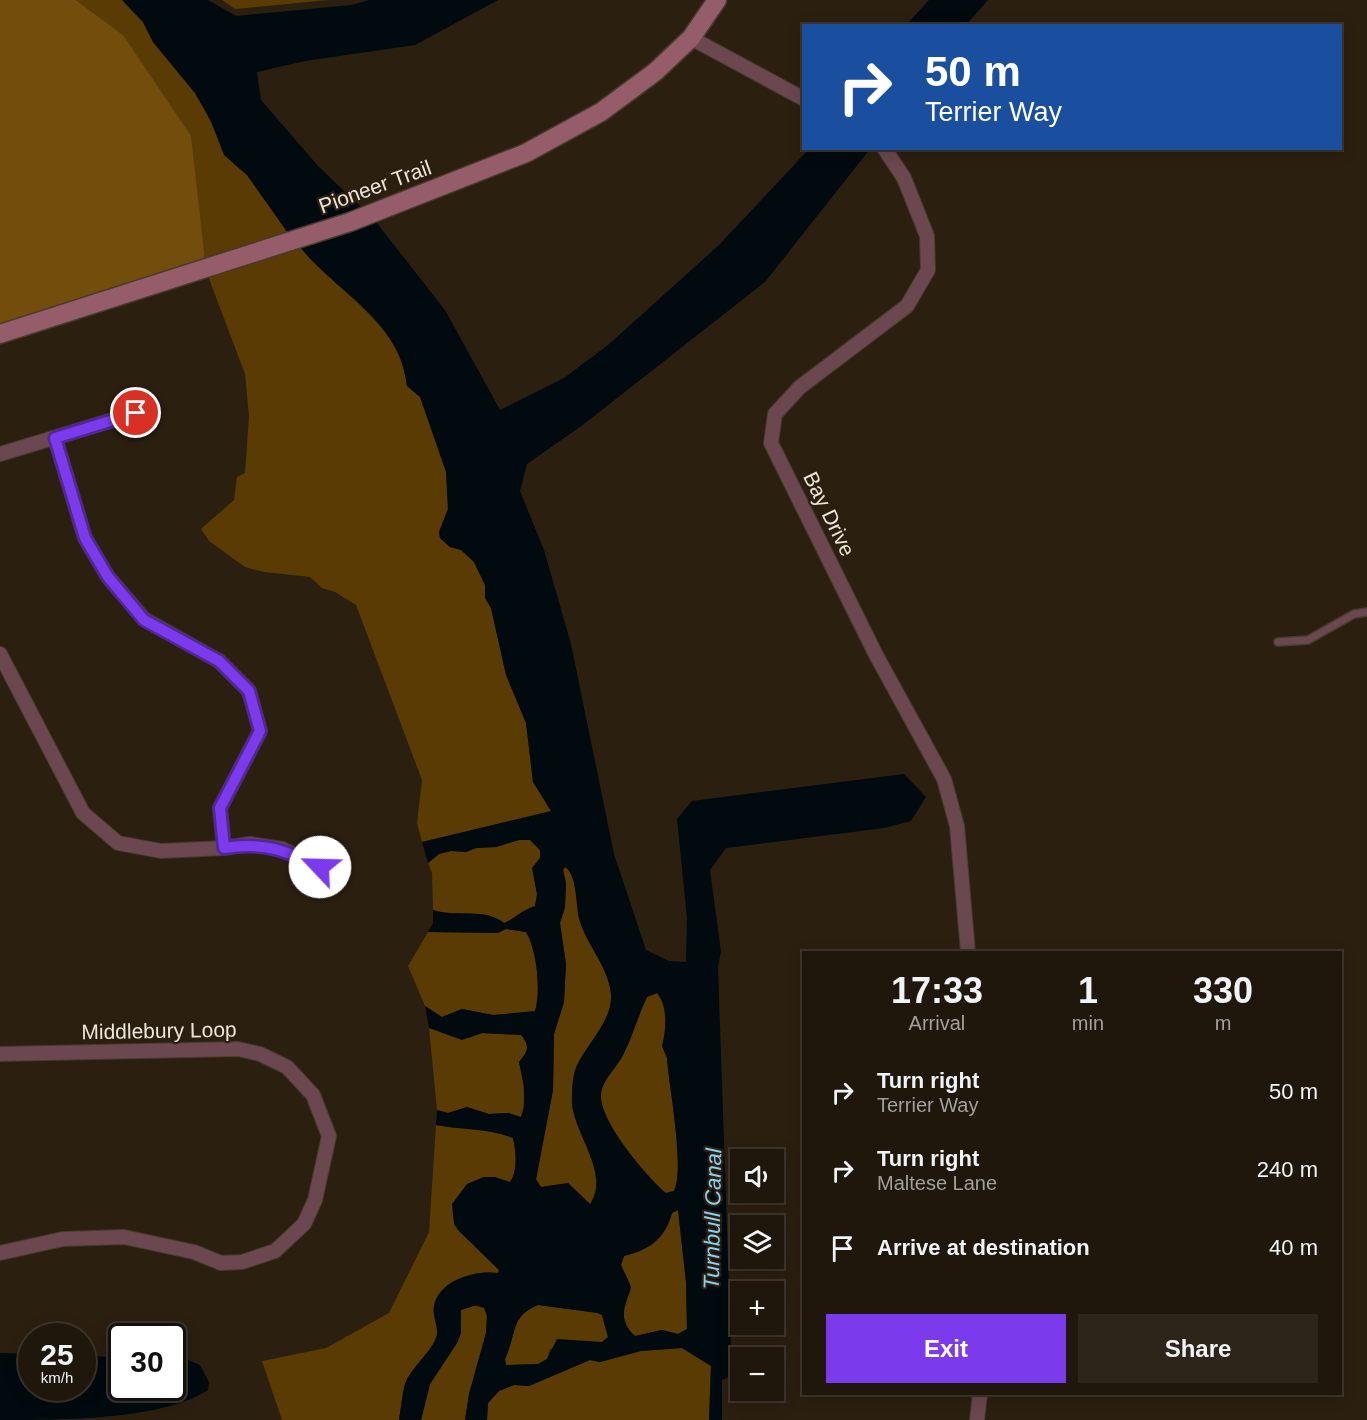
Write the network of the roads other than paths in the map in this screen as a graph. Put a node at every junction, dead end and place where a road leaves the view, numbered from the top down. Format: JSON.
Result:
{"nodes":[{"id":1,"x":717,"y":0,"type":"edge"},
{"id":2,"x":691,"y":38,"type":"junction"},
{"id":3,"x":802,"y":98,"type":"edge"},
{"id":4,"x":885,"y":150,"type":"edge"},
{"id":5,"x":0,"y":334,"type":"edge"},
{"id":6,"x":136,"y":413,"type":"dead end"},
{"id":7,"x":55,"y":438,"type":"junction"},
{"id":8,"x":0,"y":454,"type":"edge"},
{"id":9,"x":1367,"y":612,"type":"edge"},
{"id":10,"x":1278,"y":642,"type":"dead end"},
{"id":11,"x":0,"y":654,"type":"edge"},
{"id":12,"x":224,"y":848,"type":"junction"},
{"id":13,"x":320,"y":867,"type":"dead end"},
{"id":14,"x":968,"y":951,"type":"edge"},
{"id":15,"x":0,"y":1054,"type":"edge"},
{"id":16,"x":0,"y":1253,"type":"edge"},
{"id":17,"x":980,"y":1395,"type":"edge"},
{"id":18,"x":977,"y":1420,"type":"edge"}],
"edges":[{"from":1,"to":2,"type":"street","name":"Pioneer Trail"},
{"from":2,"to":3,"type":"street"},
{"from":2,"to":5,"type":"street","name":"Pioneer Trail"},
{"from":4,"to":14,"type":"street","name":"Bay Drive"},
{"from":6,"to":7,"type":"street"},
{"from":7,"to":8,"type":"street"},
{"from":7,"to":12,"type":"street"},
{"from":9,"to":10,"type":"lane"},
{"from":11,"to":12,"type":"street"},
{"from":12,"to":13,"type":"street"},
{"from":15,"to":16,"type":"street","name":"Middlebury Loop"},
{"from":17,"to":18,"type":"street"}]}
